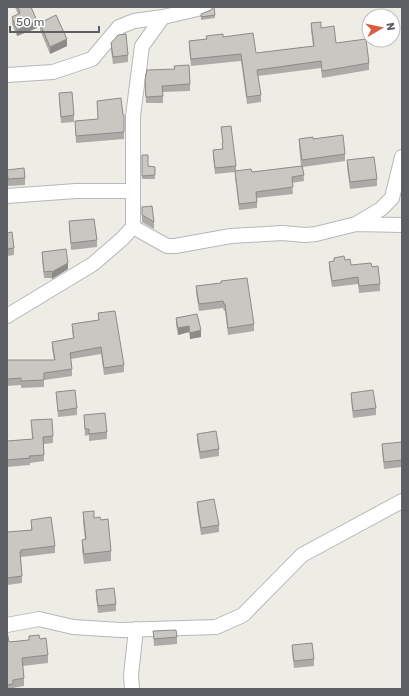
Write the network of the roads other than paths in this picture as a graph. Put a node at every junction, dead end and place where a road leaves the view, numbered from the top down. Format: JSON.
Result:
{"nodes":[{"id":1,"x":206,"y":7,"type":"edge"},
{"id":2,"x":163,"y":17,"type":"junction"},
{"id":3,"x":7,"y":75,"type":"edge"},
{"id":4,"x":402,"y":157,"type":"edge"},
{"id":5,"x":133,"y":191,"type":"junction"},
{"id":6,"x":7,"y":196,"type":"edge"},
{"id":7,"x":356,"y":224,"type":"junction"},
{"id":8,"x":402,"y":225,"type":"edge"},
{"id":9,"x":133,"y":227,"type":"junction"},
{"id":10,"x":7,"y":316,"type":"edge"},
{"id":11,"x":402,"y":501,"type":"edge"},
{"id":12,"x":7,"y":625,"type":"edge"},
{"id":13,"x":136,"y":629,"type":"junction"},
{"id":14,"x":132,"y":689,"type":"edge"}],
"edges":[{"from":1,"to":2,"type":"street"},
{"from":2,"to":3,"type":"street"},
{"from":2,"to":5,"type":"street"},
{"from":4,"to":7,"type":"street"},
{"from":5,"to":6,"type":"street"},
{"from":5,"to":9,"type":"street"},
{"from":7,"to":8,"type":"street"},
{"from":7,"to":9,"type":"street"},
{"from":9,"to":10,"type":"street"},
{"from":11,"to":13,"type":"street"},
{"from":12,"to":13,"type":"street"},
{"from":13,"to":14,"type":"street"}]}
